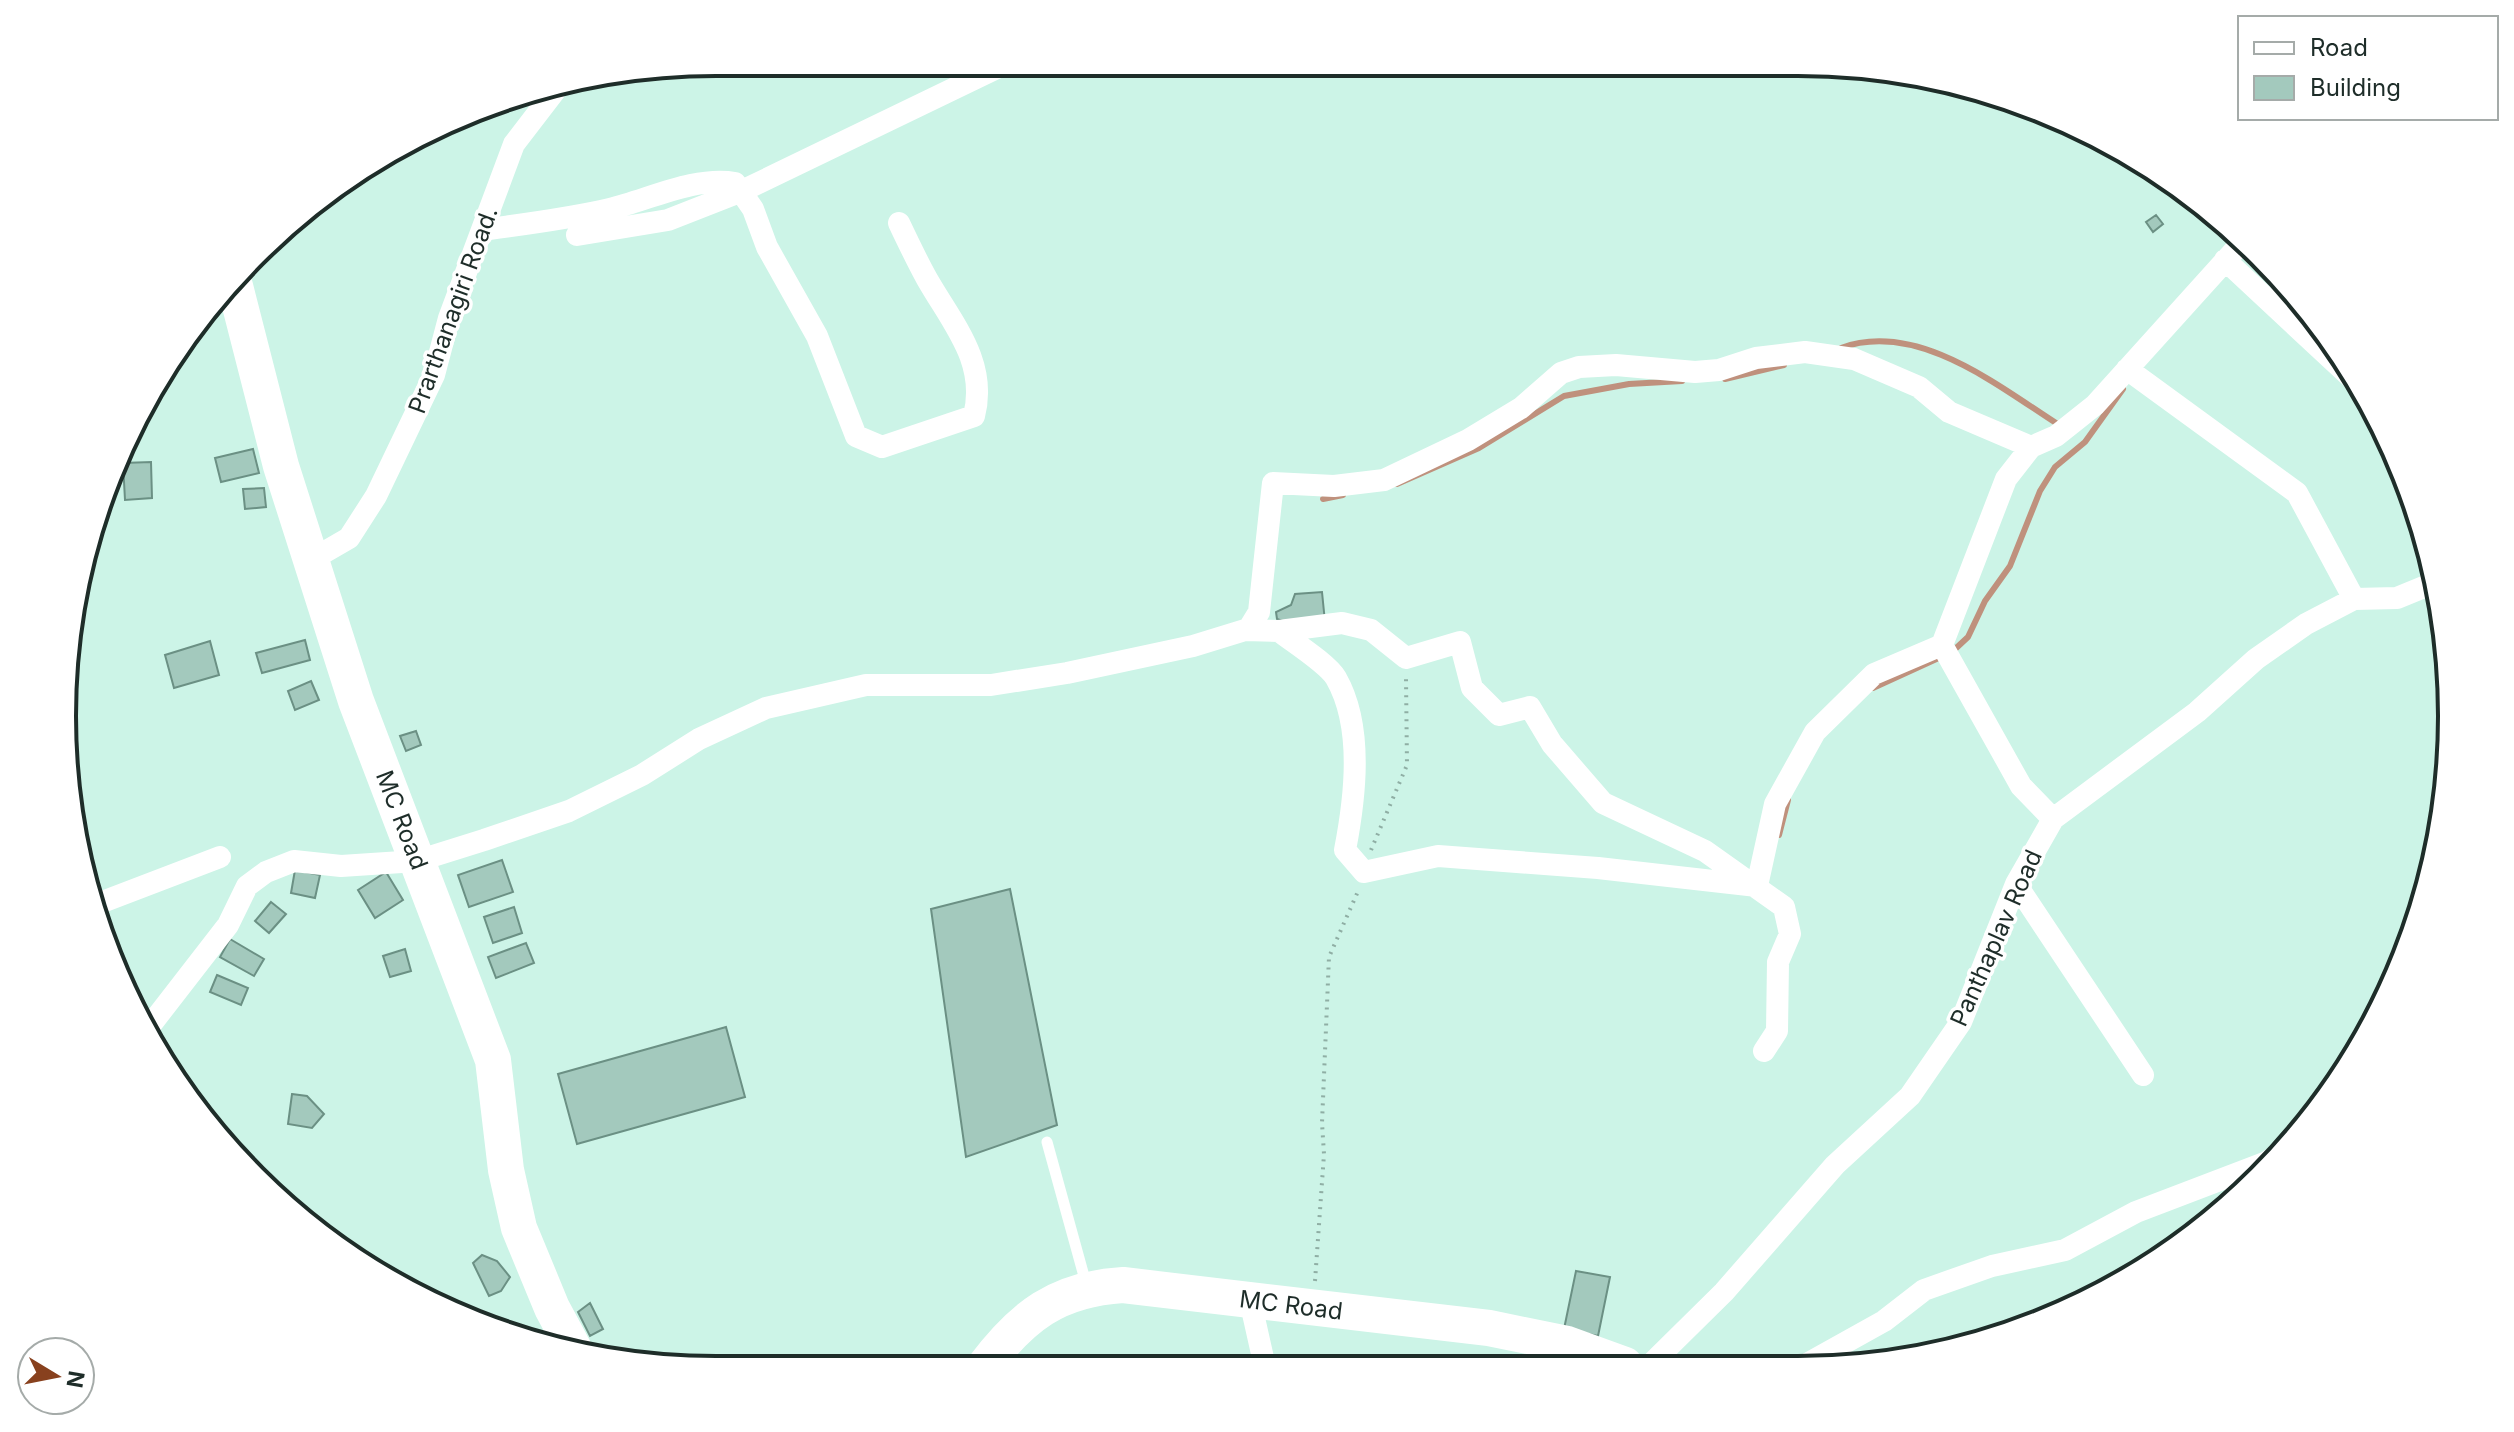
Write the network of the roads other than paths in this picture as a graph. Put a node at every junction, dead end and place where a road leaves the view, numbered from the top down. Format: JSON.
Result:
{"nodes":[{"id":1,"x":980,"y":76,"type":"edge"},
{"id":2,"x":549,"y":98,"type":"edge"},
{"id":3,"x":742,"y":191,"type":"junction"},
{"id":4,"x":899,"y":223,"type":"dead end"},
{"id":5,"x":482,"y":230,"type":"junction"},
{"id":6,"x":577,"y":235,"type":"dead end"},
{"id":7,"x":2235,"y":249,"type":"edge"},
{"id":8,"x":2225,"y":260,"type":"junction"},
{"id":9,"x":237,"y":292,"type":"edge"},
{"id":10,"x":2325,"y":353,"type":"edge"},
{"id":11,"x":2136,"y":375,"type":"junction"},
{"id":12,"x":2031,"y":447,"type":"junction"},
{"id":13,"x":311,"y":560,"type":"junction"},
{"id":14,"x":2425,"y":587,"type":"edge"},
{"id":15,"x":2354,"y":599,"type":"junction"},
{"id":16,"x":1248,"y":630,"type":"junction"},
{"id":17,"x":1279,"y":631,"type":"junction"},
{"id":18,"x":1942,"y":645,"type":"junction"},
{"id":19,"x":2053,"y":819,"type":"junction"},
{"id":20,"x":220,"y":857,"type":"dead end"},
{"id":21,"x":417,"y":861,"type":"junction"},
{"id":22,"x":2016,"y":884,"type":"junction"},
{"id":23,"x":1757,"y":886,"type":"junction"},
{"id":24,"x":104,"y":901,"type":"edge"},
{"id":25,"x":154,"y":1021,"type":"edge"},
{"id":26,"x":1764,"y":1051,"type":"dead end"},
{"id":27,"x":2143,"y":1075,"type":"dead end"},
{"id":28,"x":1047,"y":1142,"type":"dead end"},
{"id":29,"x":2252,"y":1168,"type":"edge"},
{"id":30,"x":1088,"y":1287,"type":"junction"},
{"id":31,"x":1250,"y":1300,"type":"junction"},
{"id":32,"x":568,"y":1338,"type":"edge"},
{"id":33,"x":1822,"y":1355,"type":"edge"},
{"id":34,"x":993,"y":1356,"type":"edge"},
{"id":35,"x":1263,"y":1356,"type":"edge"},
{"id":36,"x":1600,"y":1356,"type":"edge"},
{"id":37,"x":1659,"y":1356,"type":"edge"}],
"edges":[{"from":1,"to":3,"type":"street"},
{"from":2,"to":5,"type":"street","name":"Prarthanagiri Road."},
{"from":3,"to":4,"type":"street"},
{"from":3,"to":5,"type":"street"},
{"from":3,"to":6,"type":"street"},
{"from":5,"to":13,"type":"street","name":"Prarthanagiri Road."},
{"from":7,"to":8,"type":"street"},
{"from":8,"to":10,"type":"street"},
{"from":8,"to":11,"type":"street"},
{"from":9,"to":13,"type":"main road","name":"MC Road"},
{"from":11,"to":12,"type":"street"},
{"from":11,"to":15,"type":"street"},
{"from":12,"to":16,"type":"street"},
{"from":12,"to":18,"type":"street"},
{"from":13,"to":21,"type":"main road","name":"MC Road"},
{"from":14,"to":15,"type":"street"},
{"from":15,"to":19,"type":"street"},
{"from":16,"to":17,"type":"street"},
{"from":16,"to":21,"type":"street"},
{"from":17,"to":23,"type":"street"},
{"from":17,"to":23,"type":"street"},
{"from":18,"to":19,"type":"street"},
{"from":18,"to":23,"type":"street"},
{"from":19,"to":22,"type":"street","name":"Panthaplav Road"},
{"from":20,"to":24,"type":"street"},
{"from":21,"to":25,"type":"street"},
{"from":21,"to":32,"type":"main road","name":"MC Road"},
{"from":22,"to":27,"type":"street"},
{"from":22,"to":37,"type":"street","name":"Panthaplav Road"},
{"from":23,"to":26,"type":"street"},
{"from":28,"to":30,"type":"lane"},
{"from":29,"to":33,"type":"street"},
{"from":30,"to":31,"type":"main road","name":"MC Road"},
{"from":30,"to":34,"type":"main road","name":"MC Road"},
{"from":31,"to":35,"type":"street"},
{"from":31,"to":36,"type":"main road","name":"MC Road"}]}
